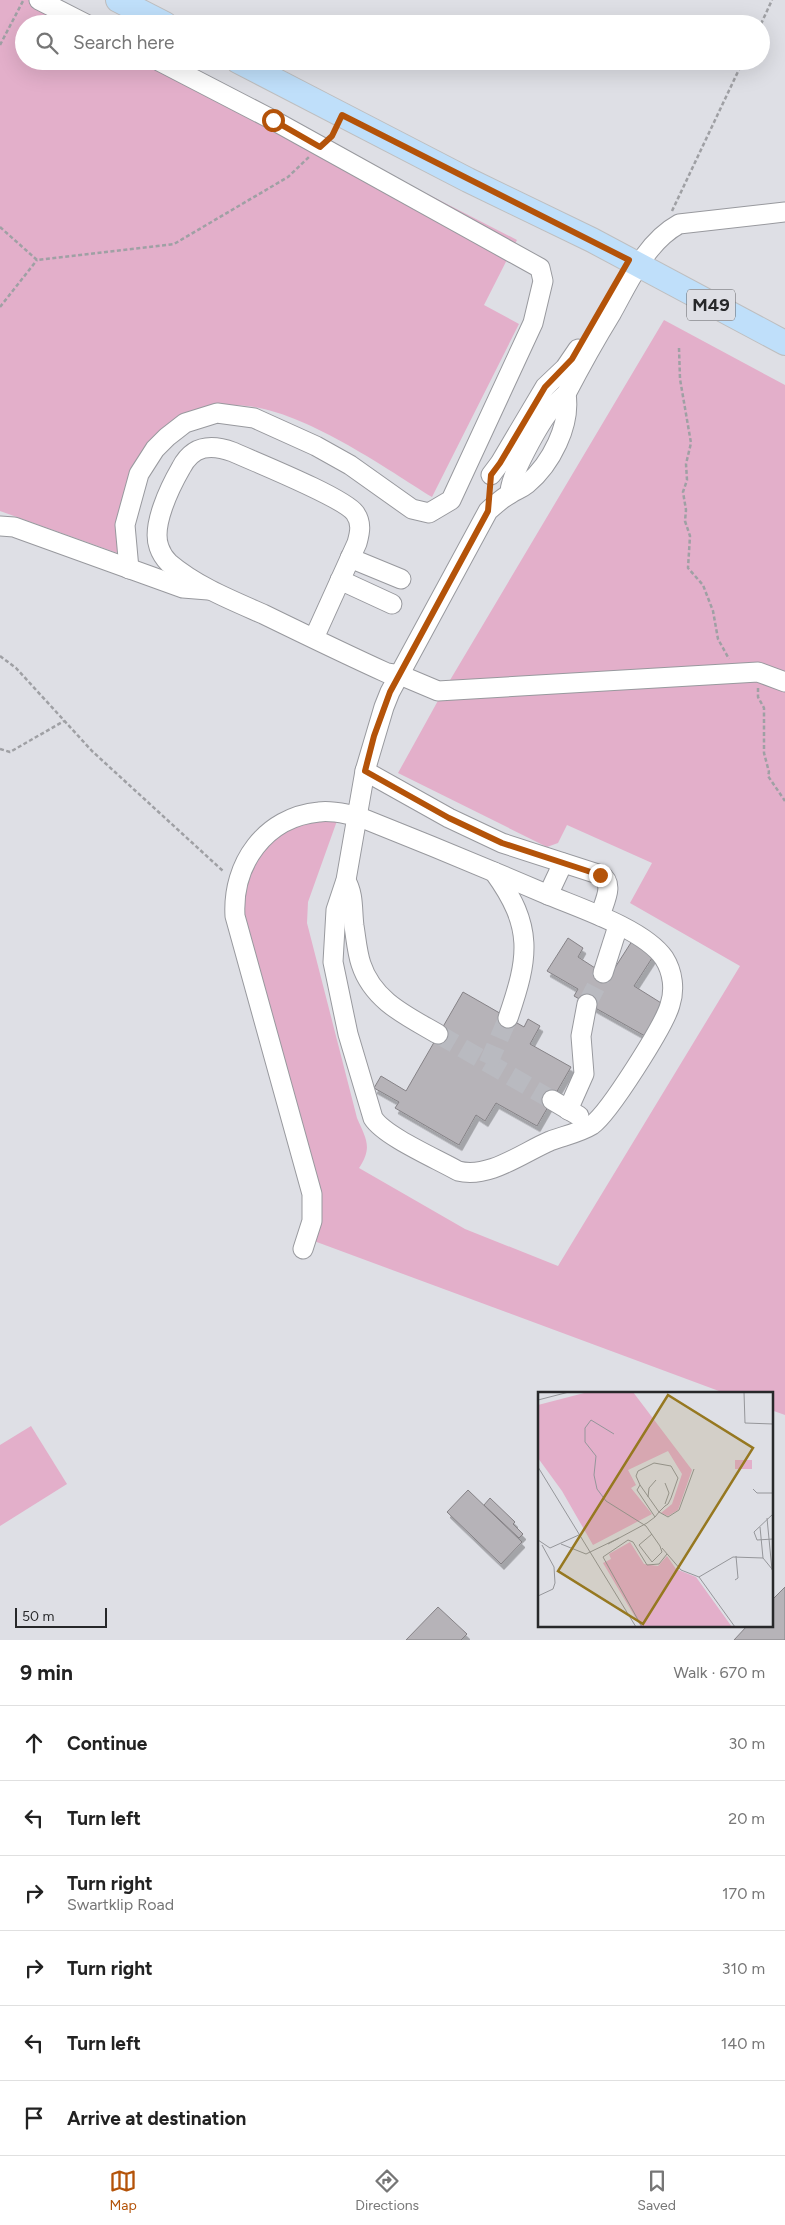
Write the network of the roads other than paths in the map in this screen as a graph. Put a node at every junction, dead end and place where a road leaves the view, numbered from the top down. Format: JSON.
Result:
{"nodes":[{"id":1,"x":40,"y":0,"type":"edge"},
{"id":2,"x":118,"y":0,"type":"edge"},
{"id":3,"x":69,"y":15,"type":"edge"},
{"id":4,"x":147,"y":15,"type":"edge"},
{"id":5,"x":176,"y":70,"type":"edge"},
{"id":6,"x":255,"y":70,"type":"edge"},
{"id":7,"x":785,"y":212,"type":"edge"},
{"id":8,"x":634,"y":263,"type":"junction"},
{"id":9,"x":785,"y":343,"type":"edge"},
{"id":10,"x":488,"y":511,"type":"junction"},
{"id":11,"x":0,"y":526,"type":"edge"},
{"id":12,"x":350,"y":558,"type":"junction"},
{"id":13,"x":129,"y":568,"type":"junction"},
{"id":14,"x":340,"y":580,"type":"junction"},
{"id":15,"x":401,"y":580,"type":"dead end"},
{"id":16,"x":211,"y":590,"type":"junction"},
{"id":17,"x":392,"y":604,"type":"dead end"},
{"id":18,"x":314,"y":638,"type":"junction"},
{"id":19,"x":400,"y":675,"type":"junction"},
{"id":20,"x":785,"y":682,"type":"edge"},
{"id":21,"x":365,"y":771,"type":"junction"},
{"id":22,"x":357,"y":816,"type":"junction"},
{"id":23,"x":563,"y":863,"type":"junction"},
{"id":24,"x":493,"y":870,"type":"junction"},
{"id":25,"x":346,"y":880,"type":"junction"},
{"id":26,"x":548,"y":895,"type":"junction"},
{"id":27,"x":600,"y":916,"type":"junction"},
{"id":28,"x":618,"y":926,"type":"junction"},
{"id":29,"x":603,"y":973,"type":"tunnel mouth"},
{"id":30,"x":587,"y":1004,"type":"tunnel mouth"},
{"id":31,"x":508,"y":1018,"type":"tunnel mouth"},
{"id":32,"x":438,"y":1034,"type":"tunnel mouth"},
{"id":33,"x":552,"y":1100,"type":"tunnel mouth"},
{"id":34,"x":568,"y":1110,"type":"junction"},
{"id":35,"x":592,"y":1124,"type":"junction"},
{"id":36,"x":304,"y":1249,"type":"dead end"}],
"edges":[{"from":1,"to":3,"type":"lane"},
{"from":2,"to":4,"type":"main road"},
{"from":5,"to":13,"type":"lane"},
{"from":6,"to":8,"type":"main road","number":"M49"},
{"from":7,"to":8,"type":"lane"},
{"from":8,"to":9,"type":"main road","number":"M49"},
{"from":8,"to":10,"type":"lane"},
{"from":8,"to":10,"type":"lane"},
{"from":10,"to":19,"type":"lane"},
{"from":11,"to":13,"type":"lane"},
{"from":12,"to":14,"type":"lane"},
{"from":12,"to":15,"type":"lane"},
{"from":12,"to":16,"type":"lane"},
{"from":13,"to":16,"type":"lane"},
{"from":14,"to":17,"type":"lane"},
{"from":14,"to":18,"type":"lane"},
{"from":16,"to":18,"type":"lane"},
{"from":18,"to":19,"type":"lane"},
{"from":19,"to":20,"type":"lane"},
{"from":19,"to":21,"type":"lane"},
{"from":21,"to":22,"type":"lane"},
{"from":21,"to":23,"type":"lane"},
{"from":22,"to":24,"type":"lane"},
{"from":22,"to":25,"type":"lane"},
{"from":22,"to":36,"type":"lane"},
{"from":23,"to":26,"type":"lane"},
{"from":23,"to":27,"type":"lane"},
{"from":24,"to":26,"type":"lane"},
{"from":24,"to":31,"type":"lane"},
{"from":25,"to":32,"type":"lane"},
{"from":25,"to":35,"type":"lane"},
{"from":26,"to":27,"type":"lane"},
{"from":27,"to":28,"type":"lane"},
{"from":28,"to":29,"type":"lane"},
{"from":28,"to":35,"type":"lane"},
{"from":30,"to":34,"type":"lane"},
{"from":33,"to":34,"type":"lane"},
{"from":34,"to":35,"type":"lane"}]}
